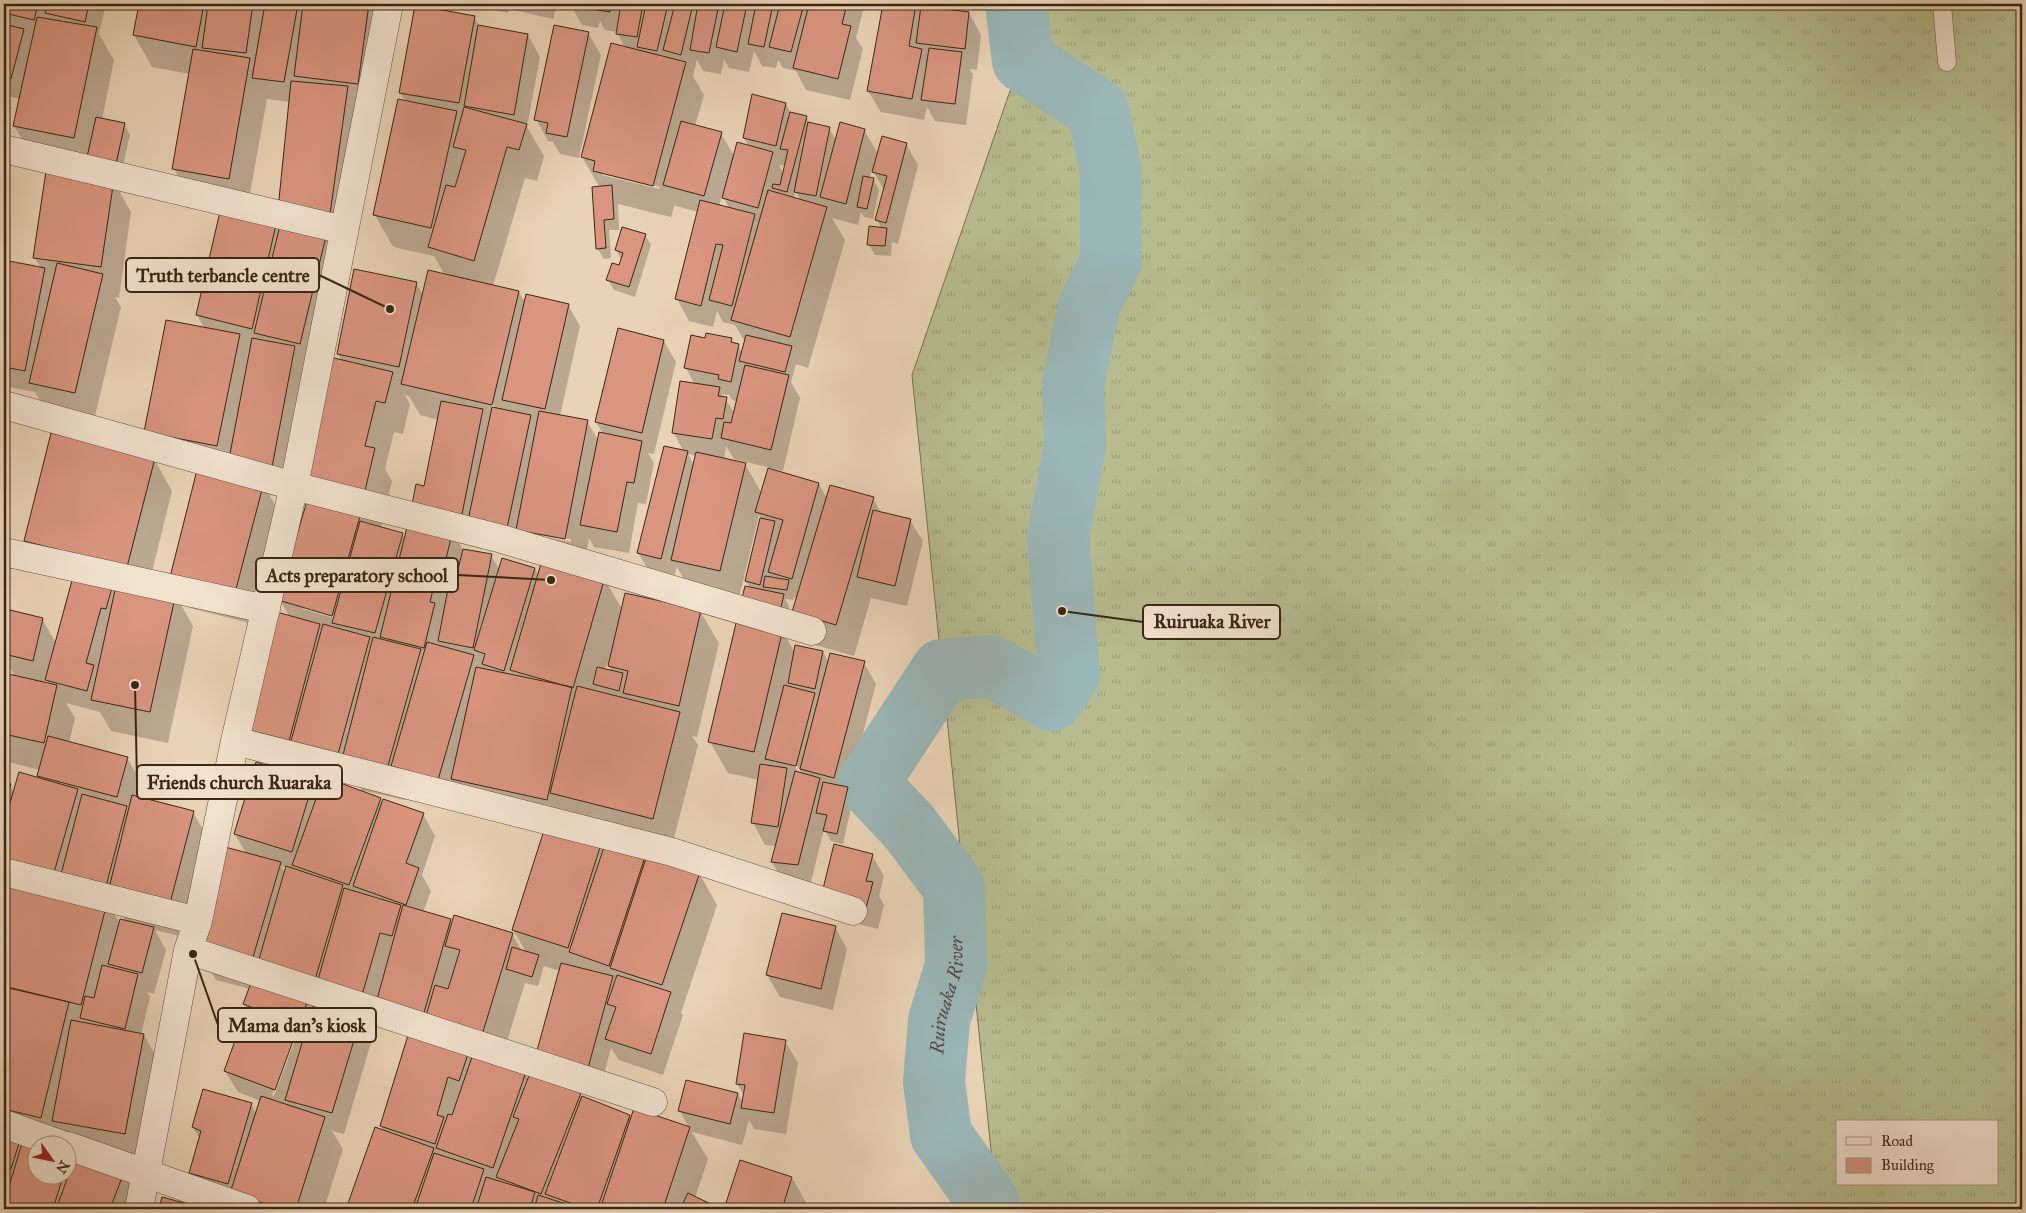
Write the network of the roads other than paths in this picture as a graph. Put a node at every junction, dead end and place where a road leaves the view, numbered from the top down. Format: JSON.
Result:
{"nodes":[{"id":1,"x":389,"y":4,"type":"edge"},
{"id":2,"x":1942,"y":4,"type":"edge"},
{"id":3,"x":1946,"y":62,"type":"dead end"},
{"id":4,"x":4,"y":149,"type":"edge"},
{"id":5,"x":344,"y":230,"type":"junction"},
{"id":6,"x":4,"y":405,"type":"edge"},
{"id":7,"x":294,"y":486,"type":"junction"},
{"id":8,"x":4,"y":552,"type":"edge"},
{"id":9,"x":266,"y":609,"type":"junction"},
{"id":10,"x":812,"y":631,"type":"dead end"},
{"id":11,"x":235,"y":741,"type":"junction"},
{"id":12,"x":4,"y":872,"type":"edge"},
{"id":13,"x":853,"y":911,"type":"dead end"},
{"id":14,"x":198,"y":921,"type":"junction"},
{"id":15,"x":188,"y":950,"type":"junction"},
{"id":16,"x":653,"y":1102,"type":"dead end"},
{"id":17,"x":4,"y":1124,"type":"edge"},
{"id":18,"x":38,"y":1136,"type":"edge"},
{"id":19,"x":78,"y":1150,"type":"edge"},
{"id":20,"x":146,"y":1174,"type":"junction"},
{"id":21,"x":139,"y":1209,"type":"edge"},
{"id":22,"x":247,"y":1209,"type":"edge"}],
"edges":[{"from":1,"to":5,"type":"street"},
{"from":2,"to":3,"type":"lane"},
{"from":4,"to":5,"type":"street"},
{"from":5,"to":7,"type":"street"},
{"from":6,"to":7,"type":"street"},
{"from":7,"to":9,"type":"street"},
{"from":7,"to":10,"type":"street"},
{"from":8,"to":9,"type":"street"},
{"from":9,"to":11,"type":"street"},
{"from":11,"to":13,"type":"street"},
{"from":11,"to":14,"type":"street"},
{"from":12,"to":14,"type":"street"},
{"from":14,"to":15,"type":"street"},
{"from":15,"to":16,"type":"street"},
{"from":15,"to":20,"type":"street"},
{"from":17,"to":18,"type":"street"},
{"from":19,"to":20,"type":"street"},
{"from":20,"to":21,"type":"street"},
{"from":20,"to":22,"type":"street"}]}
